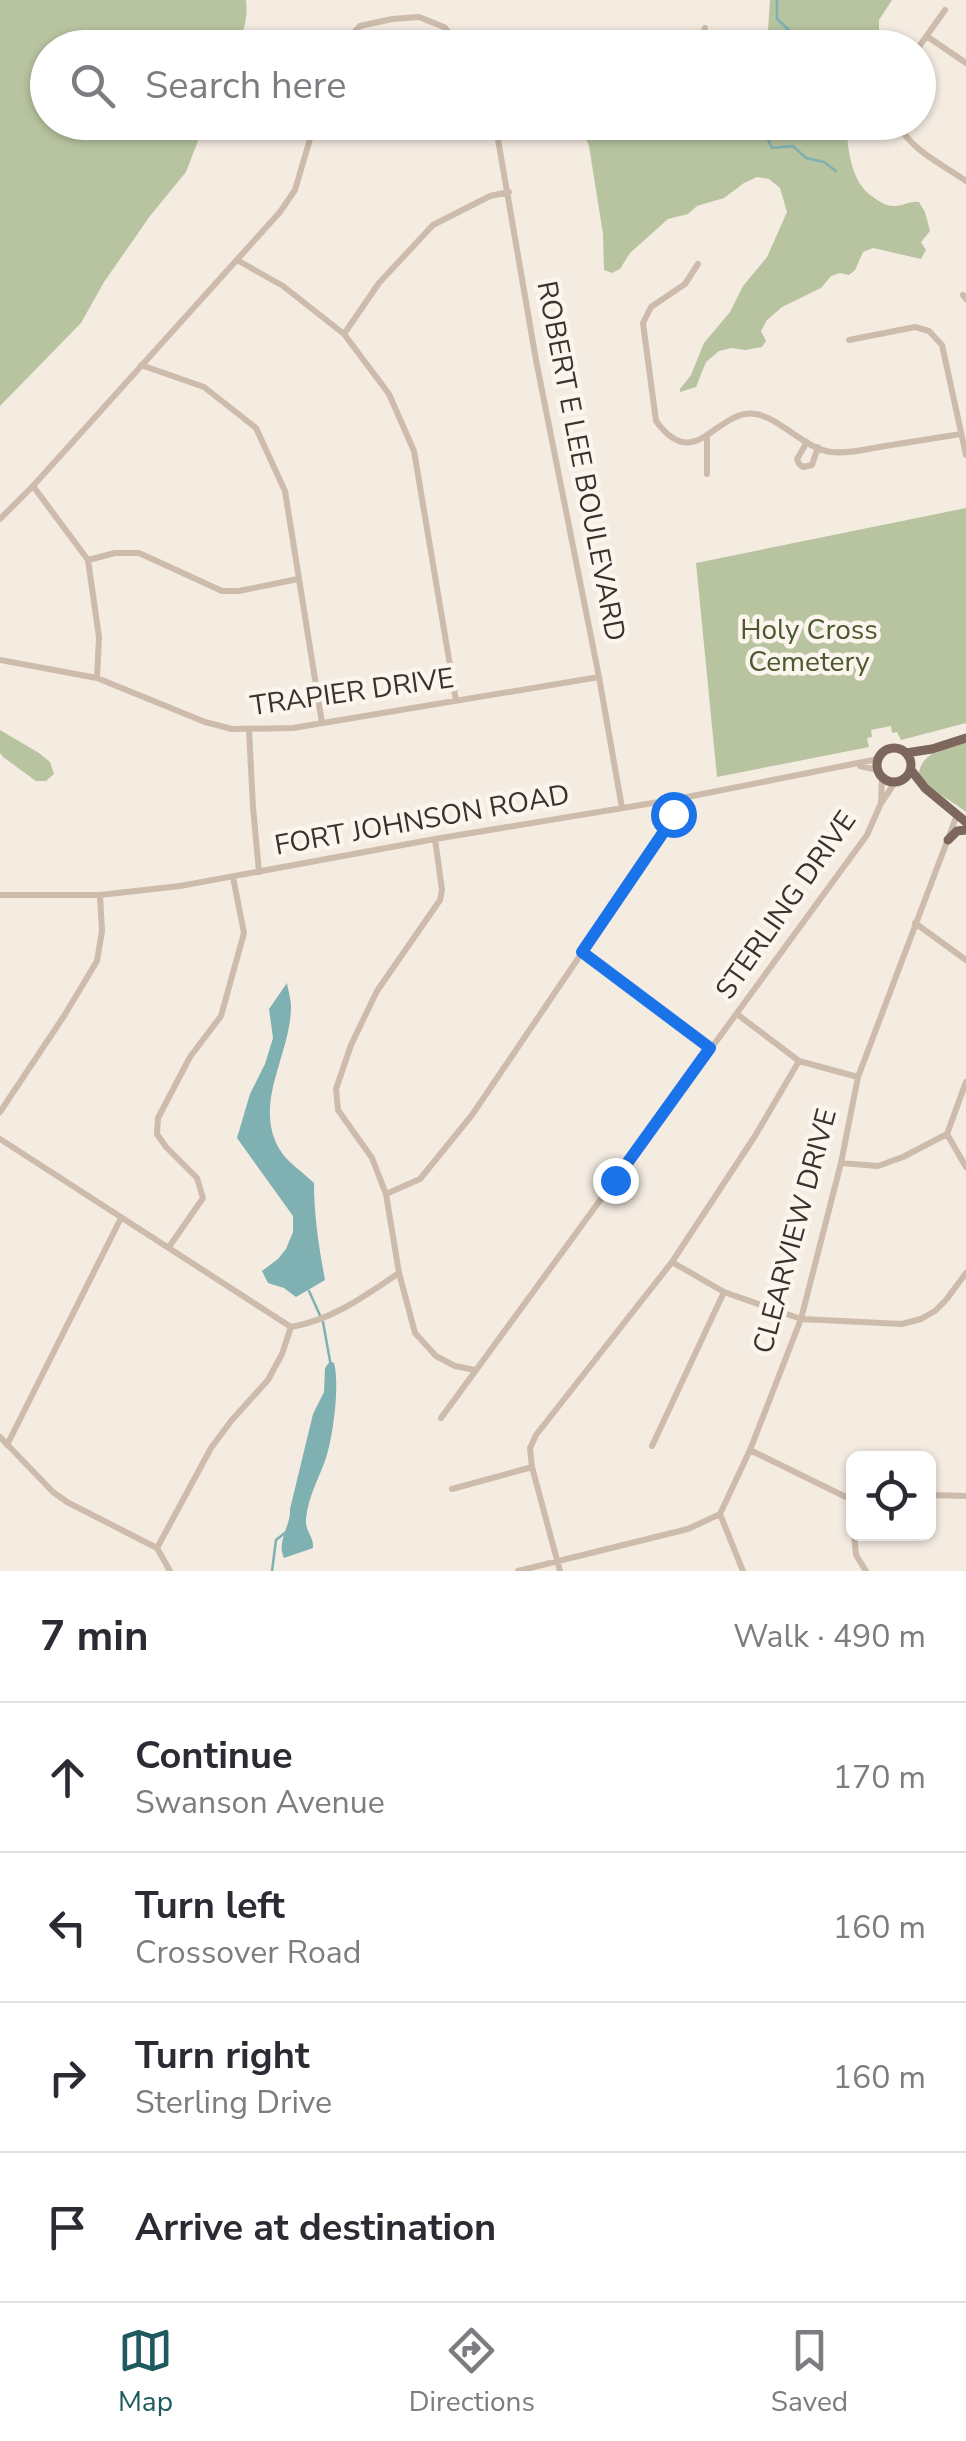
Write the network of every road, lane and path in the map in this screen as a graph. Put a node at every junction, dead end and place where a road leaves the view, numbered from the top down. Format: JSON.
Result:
{"nodes":[{"id":1,"x":945,"y":10,"type":"dead end"},
{"id":2,"x":356,"y":30,"type":"edge"},
{"id":3,"x":447,"y":30,"type":"edge"},
{"id":4,"x":932,"y":30,"type":"edge"},
{"id":5,"x":936,"y":42,"type":"edge"},
{"id":6,"x":966,"y":63,"type":"edge"},
{"id":7,"x":310,"y":140,"type":"edge"},
{"id":8,"x":499,"y":140,"type":"edge"},
{"id":9,"x":908,"y":140,"type":"edge"},
{"id":10,"x":966,"y":181,"type":"edge"},
{"id":11,"x":509,"y":192,"type":"junction"},
{"id":12,"x":237,"y":260,"type":"junction"},
{"id":13,"x":698,"y":264,"type":"dead end"},
{"id":14,"x":344,"y":334,"type":"junction"},
{"id":15,"x":849,"y":340,"type":"dead end"},
{"id":16,"x":142,"y":366,"type":"junction"},
{"id":17,"x":961,"y":434,"type":"junction"},
{"id":18,"x":706,"y":437,"type":"junction"},
{"id":19,"x":807,"y":442,"type":"junction"},
{"id":20,"x":818,"y":447,"type":"junction"},
{"id":21,"x":966,"y":455,"type":"edge"},
{"id":22,"x":707,"y":474,"type":"dead end"},
{"id":23,"x":34,"y":486,"type":"junction"},
{"id":24,"x":0,"y":520,"type":"edge"},
{"id":25,"x":88,"y":560,"type":"junction"},
{"id":26,"x":298,"y":580,"type":"junction"},
{"id":27,"x":0,"y":660,"type":"edge"},
{"id":28,"x":599,"y":677,"type":"junction"},
{"id":29,"x":98,"y":678,"type":"junction"},
{"id":30,"x":456,"y":701,"type":"junction"},
{"id":31,"x":322,"y":724,"type":"junction"},
{"id":32,"x":249,"y":730,"type":"junction"},
{"id":33,"x":966,"y":738,"type":"edge"},
{"id":34,"x":932,"y":749,"type":"junction"},
{"id":35,"x":906,"y":753,"type":"junction"},
{"id":36,"x":911,"y":768,"type":"junction"},
{"id":37,"x":880,"y":769,"type":"junction"},
{"id":38,"x":898,"y":782,"type":"junction"},
{"id":39,"x":925,"y":788,"type":"junction"},
{"id":40,"x":677,"y":799,"type":"junction"},
{"id":41,"x":881,"y":804,"type":"junction"},
{"id":42,"x":622,"y":808,"type":"junction"},
{"id":43,"x":963,"y":822,"type":"edge"},
{"id":44,"x":434,"y":840,"type":"junction"},
{"id":45,"x":948,"y":840,"type":"joint"},
{"id":46,"x":259,"y":872,"type":"junction"},
{"id":47,"x":233,"y":877,"type":"junction"},
{"id":48,"x":100,"y":894,"type":"junction"},
{"id":49,"x":0,"y":895,"type":"edge"},
{"id":50,"x":916,"y":923,"type":"junction"},
{"id":51,"x":582,"y":952,"type":"junction"},
{"id":52,"x":966,"y":960,"type":"edge"},
{"id":53,"x":737,"y":1014,"type":"junction"},
{"id":54,"x":710,"y":1048,"type":"junction"},
{"id":55,"x":799,"y":1062,"type":"junction"},
{"id":56,"x":858,"y":1078,"type":"junction"},
{"id":57,"x":966,"y":1082,"type":"edge"},
{"id":58,"x":0,"y":1112,"type":"edge"},
{"id":59,"x":946,"y":1134,"type":"junction"},
{"id":60,"x":0,"y":1140,"type":"edge"},
{"id":61,"x":841,"y":1162,"type":"junction"},
{"id":62,"x":966,"y":1167,"type":"edge"},
{"id":63,"x":386,"y":1194,"type":"junction"},
{"id":64,"x":121,"y":1218,"type":"junction"},
{"id":65,"x":168,"y":1248,"type":"junction"},
{"id":66,"x":672,"y":1262,"type":"junction"},
{"id":67,"x":398,"y":1273,"type":"junction"},
{"id":68,"x":966,"y":1273,"type":"edge"},
{"id":69,"x":724,"y":1292,"type":"junction"},
{"id":70,"x":800,"y":1318,"type":"junction"},
{"id":71,"x":291,"y":1327,"type":"junction"},
{"id":72,"x":475,"y":1370,"type":"junction"},
{"id":73,"x":440,"y":1418,"type":"dead end"},
{"id":74,"x":0,"y":1437,"type":"edge"},
{"id":75,"x":7,"y":1445,"type":"junction"},
{"id":76,"x":652,"y":1446,"type":"dead end"},
{"id":77,"x":750,"y":1450,"type":"junction"},
{"id":78,"x":532,"y":1467,"type":"junction"},
{"id":79,"x":452,"y":1489,"type":"dead end"},
{"id":80,"x":936,"y":1495,"type":"edge"},
{"id":81,"x":966,"y":1496,"type":"edge"},
{"id":82,"x":846,"y":1497,"type":"edge"},
{"id":83,"x":720,"y":1514,"type":"junction"},
{"id":84,"x":855,"y":1541,"type":"edge"},
{"id":85,"x":157,"y":1548,"type":"junction"},
{"id":86,"x":557,"y":1561,"type":"junction"},
{"id":87,"x":170,"y":1571,"type":"edge"},
{"id":88,"x":518,"y":1571,"type":"edge"},
{"id":89,"x":560,"y":1571,"type":"edge"},
{"id":90,"x":743,"y":1571,"type":"edge"},
{"id":91,"x":866,"y":1571,"type":"edge"}],
"edges":[{"from":1,"to":4,"type":"street"},
{"from":2,"to":3,"type":"street"},
{"from":5,"to":6,"type":"street"},
{"from":7,"to":12,"type":"street"},
{"from":8,"to":11,"type":"street","name":"ROBERT E LEE BOULEVARD"},
{"from":9,"to":10,"type":"street"},
{"from":11,"to":14,"type":"street"},
{"from":11,"to":28,"type":"street","name":"ROBERT E LEE BOULEVARD"},
{"from":12,"to":14,"type":"street"},
{"from":12,"to":16,"type":"street"},
{"from":13,"to":18,"type":"street"},
{"from":14,"to":30,"type":"street"},
{"from":15,"to":17,"type":"street"},
{"from":16,"to":23,"type":"street"},
{"from":16,"to":26,"type":"street"},
{"from":17,"to":20,"type":"street"},
{"from":17,"to":21,"type":"street"},
{"from":18,"to":19,"type":"street"},
{"from":18,"to":22,"type":"street"},
{"from":19,"to":20,"type":"street"},
{"from":19,"to":20,"type":"street"},
{"from":23,"to":24,"type":"street"},
{"from":23,"to":25,"type":"street"},
{"from":25,"to":26,"type":"street"},
{"from":25,"to":29,"type":"street"},
{"from":26,"to":31,"type":"street"},
{"from":27,"to":29,"type":"street","name":"TRAPIER DRIVE"},
{"from":28,"to":30,"type":"street","name":"TRAPIER DRIVE"},
{"from":28,"to":42,"type":"street","name":"ROBERT E LEE BOULEVARD"},
{"from":29,"to":32,"type":"street","name":"TRAPIER DRIVE"},
{"from":30,"to":31,"type":"street","name":"TRAPIER DRIVE"},
{"from":31,"to":32,"type":"street","name":"TRAPIER DRIVE"},
{"from":32,"to":46,"type":"street"},
{"from":33,"to":34,"type":"main road"},
{"from":34,"to":35,"type":"main road"},
{"from":34,"to":36,"type":"main road"},
{"from":35,"to":36,"type":"main road"},
{"from":35,"to":37,"type":"main road"},
{"from":36,"to":38,"type":"main road"},
{"from":36,"to":39,"type":"main road"},
{"from":37,"to":38,"type":"main road"},
{"from":37,"to":40,"type":"street","name":"FORT JOHNSON ROAD"},
{"from":37,"to":41,"type":"street","name":"STERLING DRIVE"},
{"from":38,"to":39,"type":"main road"},
{"from":38,"to":41,"type":"street","name":"STERLING DRIVE"},
{"from":39,"to":43,"type":"main road"},
{"from":40,"to":42,"type":"street","name":"FORT JOHNSON ROAD"},
{"from":40,"to":51,"type":"street"},
{"from":41,"to":53,"type":"street","name":"STERLING DRIVE"},
{"from":42,"to":44,"type":"street","name":"FORT JOHNSON ROAD"},
{"from":43,"to":45,"type":"main road"},
{"from":44,"to":46,"type":"street","name":"FORT JOHNSON ROAD"},
{"from":44,"to":63,"type":"street"},
{"from":45,"to":50,"type":"street","name":"CLEARVIEW DRIVE"},
{"from":46,"to":47,"type":"street","name":"FORT JOHNSON ROAD"},
{"from":47,"to":48,"type":"street","name":"FORT JOHNSON ROAD"},
{"from":47,"to":65,"type":"street"},
{"from":48,"to":49,"type":"street","name":"FORT JOHNSON ROAD"},
{"from":48,"to":58,"type":"street"},
{"from":50,"to":52,"type":"street"},
{"from":50,"to":56,"type":"street","name":"CLEARVIEW DRIVE"},
{"from":51,"to":54,"type":"street"},
{"from":51,"to":63,"type":"street"},
{"from":53,"to":54,"type":"street","name":"STERLING DRIVE"},
{"from":53,"to":55,"type":"street"},
{"from":54,"to":72,"type":"street","name":"STERLING DRIVE"},
{"from":55,"to":56,"type":"street"},
{"from":55,"to":66,"type":"street"},
{"from":56,"to":61,"type":"street","name":"CLEARVIEW DRIVE"},
{"from":57,"to":59,"type":"street"},
{"from":59,"to":61,"type":"street"},
{"from":59,"to":62,"type":"street"},
{"from":60,"to":64,"type":"street"},
{"from":61,"to":70,"type":"street","name":"CLEARVIEW DRIVE"},
{"from":63,"to":67,"type":"street"},
{"from":64,"to":65,"type":"street"},
{"from":64,"to":75,"type":"street"},
{"from":65,"to":71,"type":"street"},
{"from":66,"to":69,"type":"street"},
{"from":66,"to":78,"type":"street"},
{"from":67,"to":71,"type":"street"},
{"from":67,"to":72,"type":"street"},
{"from":68,"to":70,"type":"street"},
{"from":69,"to":70,"type":"street"},
{"from":69,"to":76,"type":"street"},
{"from":70,"to":77,"type":"street","name":"CLEARVIEW DRIVE"},
{"from":71,"to":85,"type":"street"},
{"from":72,"to":73,"type":"street","name":"STERLING DRIVE"},
{"from":74,"to":75,"type":"street"},
{"from":75,"to":85,"type":"street"},
{"from":77,"to":82,"type":"street"},
{"from":77,"to":83,"type":"street","name":"CLEARVIEW DRIVE"},
{"from":78,"to":79,"type":"street"},
{"from":78,"to":86,"type":"street"},
{"from":80,"to":81,"type":"street"},
{"from":83,"to":86,"type":"street"},
{"from":83,"to":90,"type":"street"},
{"from":84,"to":91,"type":"street"},
{"from":85,"to":87,"type":"street"},
{"from":86,"to":88,"type":"street"},
{"from":86,"to":89,"type":"street"}]}
